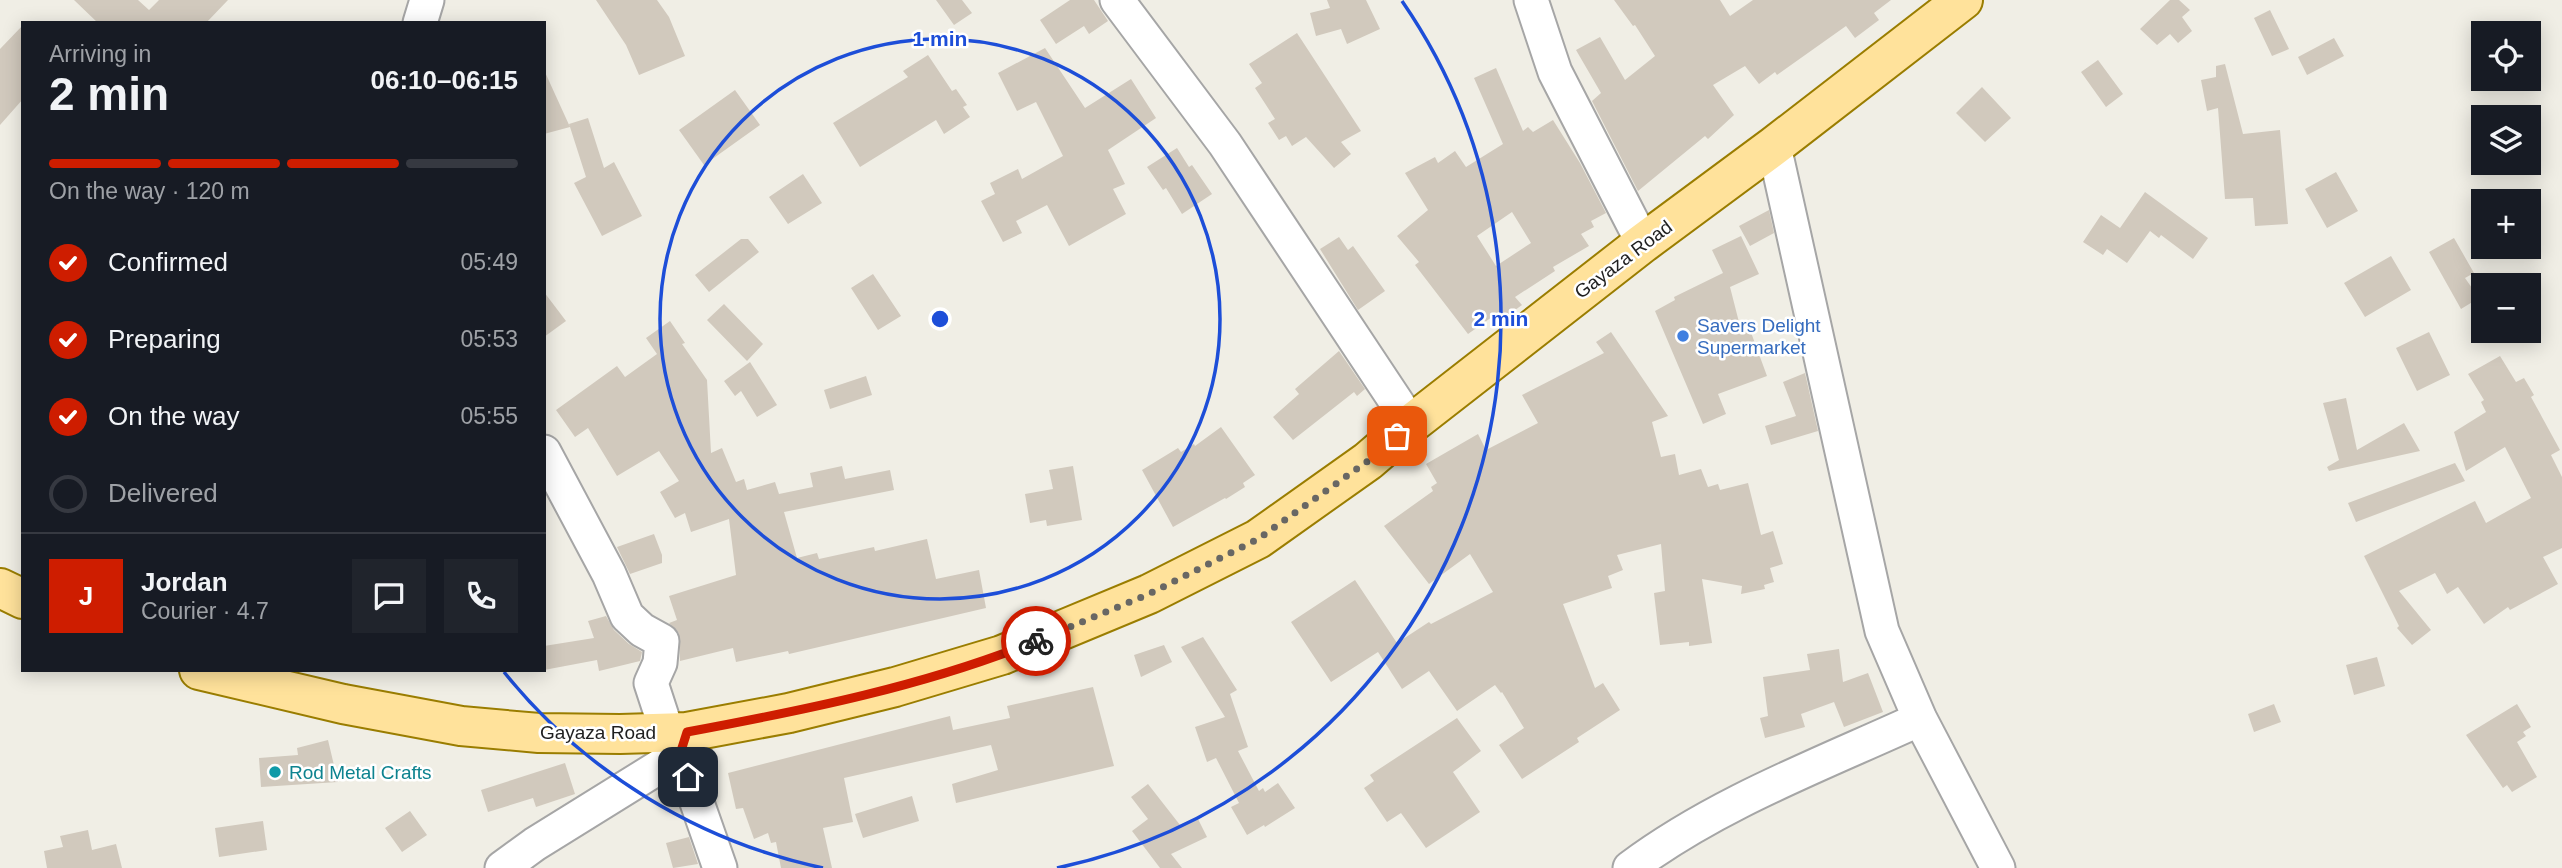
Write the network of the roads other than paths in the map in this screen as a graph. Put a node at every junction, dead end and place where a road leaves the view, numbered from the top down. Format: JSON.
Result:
{"nodes":[{"id":1,"x":427,"y":0,"type":"edge"},
{"id":2,"x":1117,"y":0,"type":"edge"},
{"id":3,"x":1531,"y":0,"type":"edge"},
{"id":4,"x":1963,"y":0,"type":"edge"},
{"id":5,"x":420,"y":21,"type":"edge"},
{"id":6,"x":1774,"y":146,"type":"junction"},
{"id":7,"x":1643,"y":243,"type":"junction"},
{"id":8,"x":1411,"y":424,"type":"junction"},
{"id":9,"x":546,"y":456,"type":"edge"},
{"id":10,"x":0,"y":587,"type":"edge"},
{"id":11,"x":21,"y":598,"type":"edge"},
{"id":12,"x":207,"y":672,"type":"edge"},
{"id":13,"x":1920,"y":719,"type":"junction"},
{"id":14,"x":678,"y":739,"type":"junction"},
{"id":15,"x":502,"y":868,"type":"edge"},
{"id":16,"x":720,"y":868,"type":"edge"},
{"id":17,"x":1630,"y":868,"type":"edge"},
{"id":18,"x":1998,"y":868,"type":"edge"}],
"edges":[{"from":1,"to":5,"type":"street"},
{"from":2,"to":8,"type":"street"},
{"from":3,"to":7,"type":"street"},
{"from":4,"to":6,"type":"main road","name":"Gayaza Road"},
{"from":6,"to":7,"type":"main road","name":"Gayaza Road"},
{"from":6,"to":13,"type":"street"},
{"from":7,"to":8,"type":"main road","name":"Gayaza Road"},
{"from":8,"to":14,"type":"main road","name":"Gayaza Road"},
{"from":9,"to":14,"type":"street"},
{"from":10,"to":11,"type":"main road"},
{"from":12,"to":14,"type":"main road","name":"Gayaza Road"},
{"from":13,"to":17,"type":"street"},
{"from":13,"to":18,"type":"street"},
{"from":14,"to":15,"type":"street"},
{"from":14,"to":16,"type":"street"}]}
